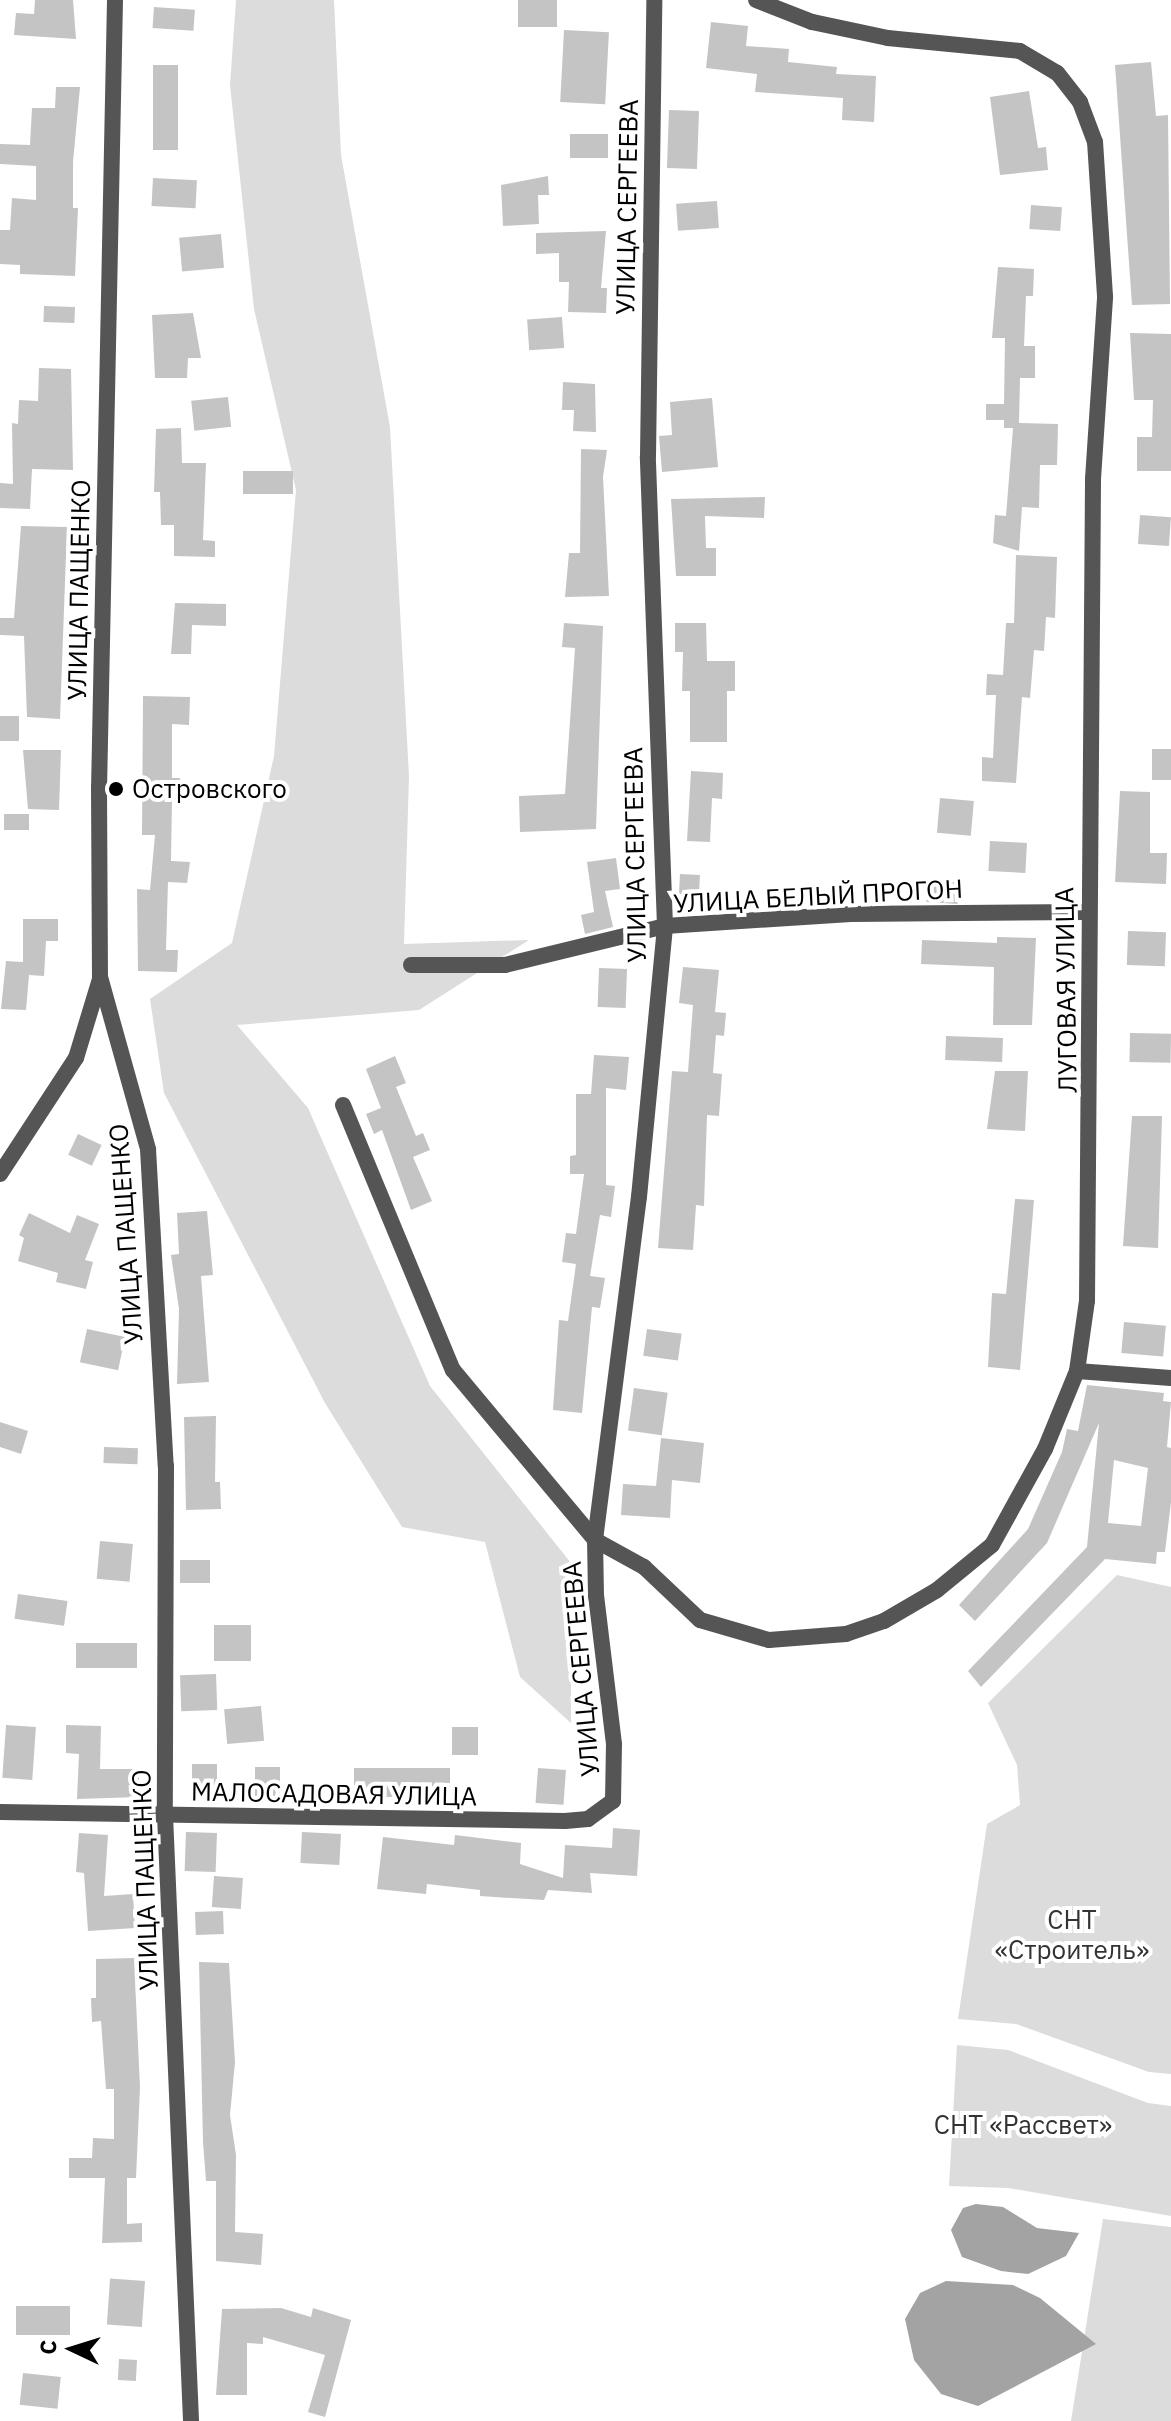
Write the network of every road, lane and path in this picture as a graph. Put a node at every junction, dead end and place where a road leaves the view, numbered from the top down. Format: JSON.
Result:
{"nodes":[{"id":1,"x":115,"y":0,"type":"edge"},
{"id":2,"x":654,"y":0,"type":"edge"},
{"id":3,"x":756,"y":0,"type":"edge"},
{"id":4,"x":1087,"y":912,"type":"junction"},
{"id":5,"x":665,"y":926,"type":"junction"},
{"id":6,"x":411,"y":965,"type":"dead end"},
{"id":7,"x":100,"y":977,"type":"junction"},
{"id":8,"x":343,"y":1105,"type":"dead end"},
{"id":9,"x":0,"y":1174,"type":"edge"},
{"id":10,"x":1077,"y":1371,"type":"junction"},
{"id":11,"x":1171,"y":1378,"type":"edge"},
{"id":12,"x":595,"y":1540,"type":"junction"},
{"id":13,"x":613,"y":1801,"type":"joint"},
{"id":14,"x":0,"y":1812,"type":"edge"},
{"id":15,"x":165,"y":1815,"type":"junction"},
{"id":16,"x":191,"y":2421,"type":"edge"}],
"edges":[{"from":1,"to":7,"type":"street","name":"УЛИЦА ПАЩЕНКО"},
{"from":2,"to":5,"type":"street","name":"УЛИЦА СЕРГЕЕВА"},
{"from":3,"to":4,"type":"street","name":"ЛУГОВАЯ УЛИЦА"},
{"from":4,"to":5,"type":"street","name":"УЛИЦА БЕЛЫЙ ПРОГОН"},
{"from":4,"to":10,"type":"street","name":"ЛУГОВАЯ УЛИЦА"},
{"from":5,"to":6,"type":"street","name":"УЛИЦА БЕЛЫЙ ПРОГОН"},
{"from":5,"to":12,"type":"street","name":"УЛИЦА СЕРГЕЕВА"},
{"from":7,"to":9,"type":"street"},
{"from":7,"to":15,"type":"street","name":"УЛИЦА ПАЩЕНКО"},
{"from":8,"to":12,"type":"street"},
{"from":10,"to":11,"type":"street"},
{"from":10,"to":12,"type":"street","name":"ЛУГОВАЯ УЛИЦА"},
{"from":12,"to":13,"type":"street","name":"УЛИЦА СЕРГЕЕВА"},
{"from":13,"to":15,"type":"street","name":"МАЛОСАДОВАЯ УЛИЦА"},
{"from":14,"to":15,"type":"street","name":"МАЛОСАДОВАЯ УЛИЦА"},
{"from":15,"to":16,"type":"street","name":"УЛИЦА ПАЩЕНКО"}]}
